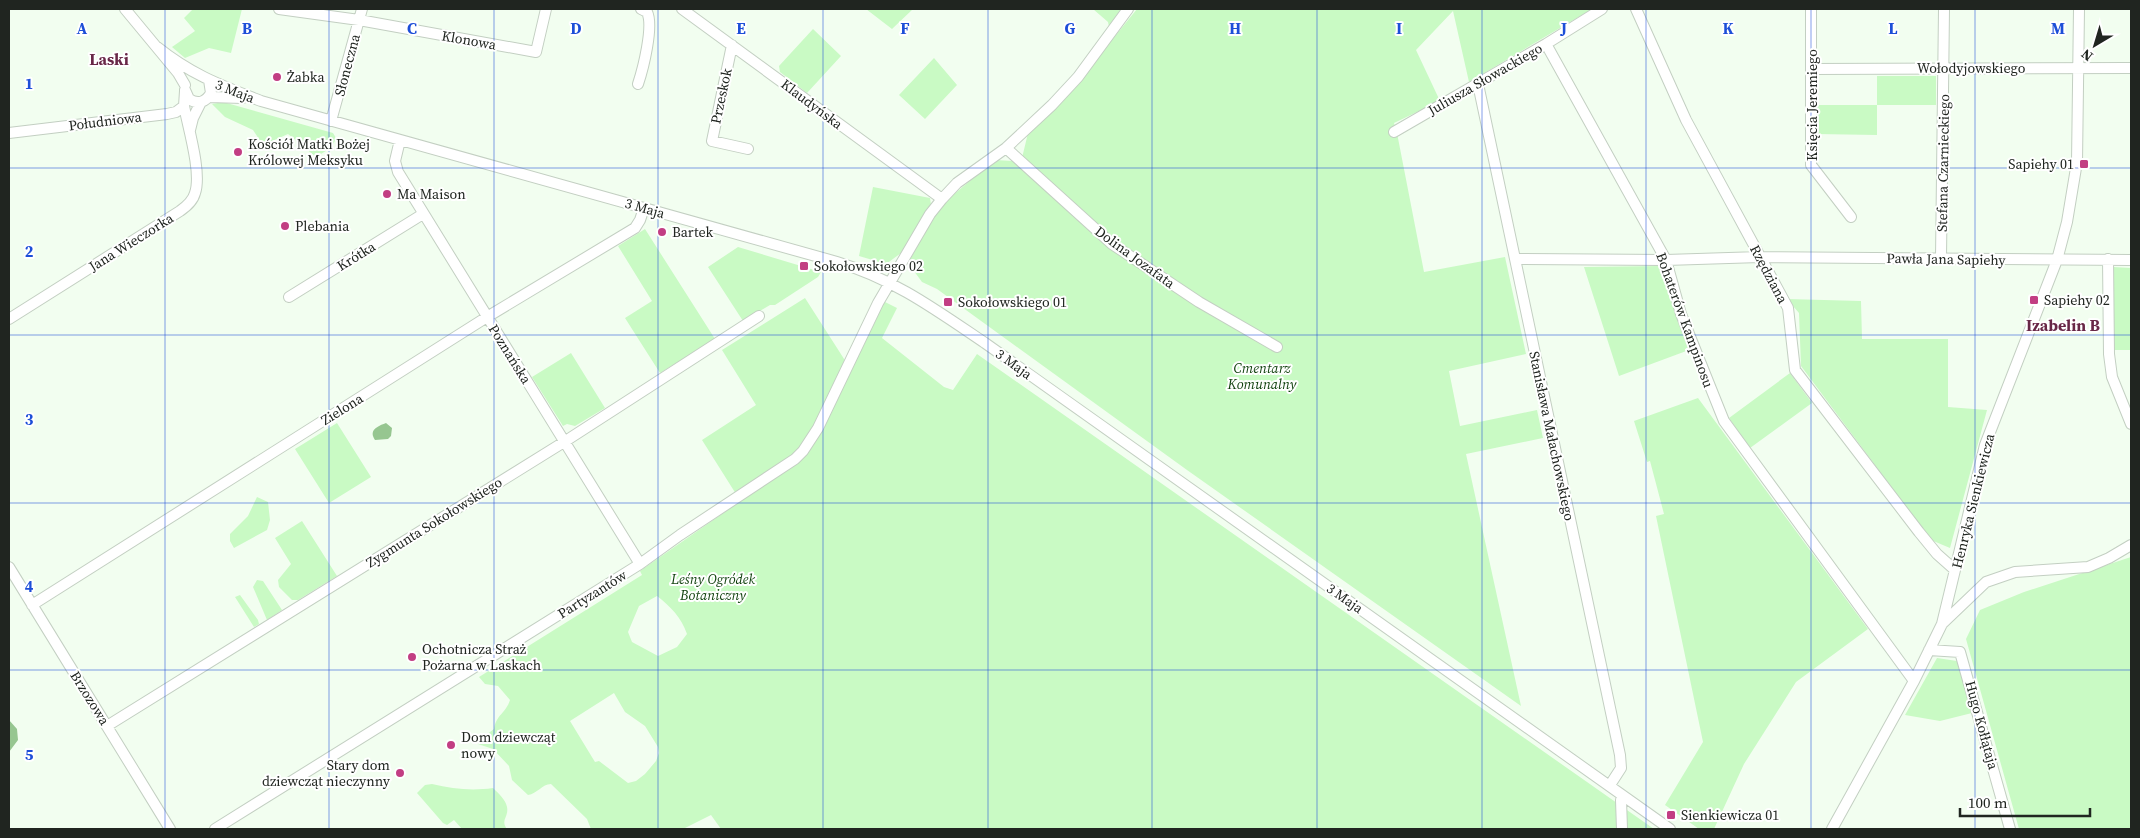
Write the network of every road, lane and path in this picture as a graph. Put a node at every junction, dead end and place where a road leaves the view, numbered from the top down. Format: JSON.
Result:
{"nodes":[{"id":1,"x":125,"y":9,"type":"edge"},
{"id":2,"x":279,"y":9,"type":"edge"},
{"id":3,"x":362,"y":9,"type":"edge"},
{"id":4,"x":546,"y":9,"type":"edge"},
{"id":5,"x":641,"y":9,"type":"edge"},
{"id":6,"x":682,"y":9,"type":"edge"},
{"id":7,"x":1128,"y":9,"type":"edge"},
{"id":8,"x":1602,"y":9,"type":"edge"},
{"id":9,"x":1636,"y":9,"type":"edge"},
{"id":10,"x":1811,"y":9,"type":"edge"},
{"id":11,"x":1944,"y":9,"type":"edge"},
{"id":12,"x":2079,"y":9,"type":"edge"},
{"id":13,"x":359,"y":20,"type":"junction"},
{"id":14,"x":732,"y":44,"type":"junction"},
{"id":15,"x":1546,"y":44,"type":"junction"},
{"id":16,"x":157,"y":47,"type":"junction"},
{"id":17,"x":1944,"y":68,"type":"junction"},
{"id":18,"x":2079,"y":68,"type":"junction"},
{"id":19,"x":2131,"y":68,"type":"edge"},
{"id":20,"x":1811,"y":69,"type":"junction"},
{"id":21,"x":204,"y":78,"type":"junction"},
{"id":22,"x":638,"y":84,"type":"dead end"},
{"id":23,"x":1478,"y":84,"type":"junction"},
{"id":24,"x":185,"y":88,"type":"junction"},
{"id":25,"x":205,"y":100,"type":"junction"},
{"id":26,"x":261,"y":101,"type":"junction"},
{"id":27,"x":184,"y":106,"type":"junction"},
{"id":28,"x":332,"y":120,"type":"junction"},
{"id":29,"x":190,"y":130,"type":"junction"},
{"id":30,"x":1394,"y":132,"type":"dead end"},
{"id":31,"x":9,"y":133,"type":"edge"},
{"id":32,"x":400,"y":140,"type":"junction"},
{"id":33,"x":1006,"y":148,"type":"junction"},
{"id":34,"x":748,"y":149,"type":"dead end"},
{"id":35,"x":942,"y":199,"type":"junction"},
{"id":36,"x":644,"y":208,"type":"junction"},
{"id":37,"x":424,"y":214,"type":"junction"},
{"id":38,"x":1851,"y":217,"type":"dead end"},
{"id":39,"x":1760,"y":257,"type":"junction"},
{"id":40,"x":1941,"y":258,"type":"junction"},
{"id":41,"x":1515,"y":259,"type":"junction"},
{"id":42,"x":2108,"y":259,"type":"junction"},
{"id":43,"x":1666,"y":260,"type":"junction"},
{"id":44,"x":2056,"y":260,"type":"junction"},
{"id":45,"x":2131,"y":260,"type":"edge"},
{"id":46,"x":890,"y":282,"type":"junction"},
{"id":47,"x":289,"y":297,"type":"dead end"},
{"id":48,"x":758,"y":316,"type":"dead end"},
{"id":49,"x":487,"y":318,"type":"junction"},
{"id":50,"x":9,"y":319,"type":"edge"},
{"id":51,"x":1277,"y":347,"type":"dead end"},
{"id":52,"x":2131,"y":424,"type":"edge"},
{"id":53,"x":564,"y":442,"type":"junction"},
{"id":54,"x":2131,"y":545,"type":"edge"},
{"id":55,"x":640,"y":564,"type":"junction"},
{"id":56,"x":9,"y":568,"type":"edge"},
{"id":57,"x":1955,"y":570,"type":"junction"},
{"id":58,"x":32,"y":605,"type":"junction"},
{"id":59,"x":1942,"y":624,"type":"junction"},
{"id":60,"x":1929,"y":650,"type":"junction"},
{"id":61,"x":1914,"y":681,"type":"junction"},
{"id":62,"x":107,"y":726,"type":"junction"},
{"id":63,"x":1610,"y":785,"type":"junction"},
{"id":64,"x":1621,"y":800,"type":"dead end"},
{"id":65,"x":170,"y":829,"type":"edge"},
{"id":66,"x":215,"y":829,"type":"edge"},
{"id":67,"x":1622,"y":829,"type":"edge"},
{"id":68,"x":1670,"y":829,"type":"edge"},
{"id":69,"x":1832,"y":829,"type":"edge"},
{"id":70,"x":2010,"y":829,"type":"edge"}],
"edges":[{"from":1,"to":16,"type":"street","name":"3 Maja"},
{"from":2,"to":13,"type":"street"},
{"from":3,"to":13,"type":"street","name":"Słoneczna"},
{"from":4,"to":13,"type":"street","name":"Klonowa"},
{"from":5,"to":22,"type":"street"},
{"from":6,"to":14,"type":"street","name":"Klaudyńska"},
{"from":7,"to":33,"type":"street","name":"Partyzantów"},
{"from":8,"to":15,"type":"street","name":"Juliusza Słowackiego"},
{"from":9,"to":39,"type":"street","name":"Rzędziana"},
{"from":10,"to":20,"type":"street","name":"Księcia Jeremiego"},
{"from":11,"to":17,"type":"street","name":"Stefana Czarnieckiego"},
{"from":12,"to":18,"type":"street","name":"Henryka Sienkiewicza"},
{"from":13,"to":28,"type":"street","name":"Słoneczna"},
{"from":14,"to":34,"type":"street","name":"Przeskok"},
{"from":14,"to":35,"type":"street","name":"Klaudyńska"},
{"from":15,"to":23,"type":"street","name":"Juliusza Słowackiego"},
{"from":15,"to":43,"type":"street","name":"Bohaterów Kampinosu"},
{"from":16,"to":21,"type":"street","name":"3 Maja"},
{"from":16,"to":24,"type":"street","name":"3 Maja"},
{"from":17,"to":18,"type":"street","name":"Wołodyjowskiego"},
{"from":17,"to":20,"type":"street","name":"Wołodyjowskiego"},
{"from":17,"to":40,"type":"street","name":"Stefana Czarnieckiego"},
{"from":18,"to":19,"type":"street","name":"Wołodyjowskiego"},
{"from":18,"to":44,"type":"street","name":"Henryka Sienkiewicza"},
{"from":20,"to":38,"type":"street","name":"Księcia Jeremiego"},
{"from":21,"to":24,"type":"street"},
{"from":21,"to":25,"type":"street"},
{"from":21,"to":26,"type":"street","name":"3 Maja"},
{"from":23,"to":30,"type":"street","name":"Juliusza Słowackiego"},
{"from":23,"to":41,"type":"street","name":"Stanisława Małachowskiego"},
{"from":24,"to":25,"type":"street"},
{"from":24,"to":27,"type":"street"},
{"from":25,"to":26,"type":"street","name":"3 Maja"},
{"from":25,"to":29,"type":"street","name":"Jana Wieczorka"},
{"from":26,"to":28,"type":"street","name":"3 Maja"},
{"from":27,"to":29,"type":"street","name":"Jana Wieczorka"},
{"from":27,"to":31,"type":"street","name":"Południowa"},
{"from":28,"to":32,"type":"street","name":"3 Maja"},
{"from":29,"to":50,"type":"street","name":"Jana Wieczorka"},
{"from":32,"to":36,"type":"street","name":"3 Maja"},
{"from":32,"to":37,"type":"street","name":"Poznańska"},
{"from":33,"to":35,"type":"street","name":"Partyzantów"},
{"from":33,"to":51,"type":"street","name":"Dolina Jozafata"},
{"from":35,"to":46,"type":"street","name":"Partyzantów"},
{"from":36,"to":46,"type":"street","name":"3 Maja"},
{"from":36,"to":49,"type":"street","name":"Zielona"},
{"from":37,"to":47,"type":"street","name":"Krótka"},
{"from":37,"to":49,"type":"street","name":"Poznańska"},
{"from":39,"to":40,"type":"street","name":"Pawła Jana Sapiehy"},
{"from":39,"to":43,"type":"street","name":"Pawła Jana Sapiehy"},
{"from":39,"to":57,"type":"street","name":"Rzędziana"},
{"from":40,"to":44,"type":"street","name":"Pawła Jana Sapiehy"},
{"from":41,"to":43,"type":"street","name":"Pawła Jana Sapiehy"},
{"from":41,"to":63,"type":"street","name":"Stanisława Małachowskiego"},
{"from":42,"to":44,"type":"street","name":"Pawła Jana Sapiehy"},
{"from":42,"to":45,"type":"street","name":"Pawła Jana Sapiehy"},
{"from":42,"to":52,"type":"street"},
{"from":43,"to":61,"type":"street","name":"Bohaterów Kampinosu"},
{"from":44,"to":57,"type":"street","name":"Henryka Sienkiewicza"},
{"from":46,"to":55,"type":"street","name":"Partyzantów"},
{"from":46,"to":63,"type":"street","name":"3 Maja"},
{"from":48,"to":53,"type":"street","name":"Zygmunta Sokołowskiego"},
{"from":49,"to":53,"type":"street","name":"Poznańska"},
{"from":49,"to":58,"type":"street","name":"Zielona"},
{"from":53,"to":55,"type":"street","name":"Poznańska"},
{"from":53,"to":62,"type":"street","name":"Zygmunta Sokołowskiego"},
{"from":54,"to":59,"type":"street"},
{"from":55,"to":66,"type":"street","name":"Partyzantów"},
{"from":56,"to":58,"type":"street","name":"Brzozowa"},
{"from":57,"to":59,"type":"street","name":"Henryka Sienkiewicza"},
{"from":58,"to":62,"type":"street","name":"Brzozowa"},
{"from":59,"to":60,"type":"street","name":"Henryka Sienkiewicza"},
{"from":60,"to":61,"type":"street","name":"Henryka Sienkiewicza"},
{"from":60,"to":70,"type":"street","name":"Hugo Kołłątaja"},
{"from":61,"to":69,"type":"street","name":"Henryka Sienkiewicza"},
{"from":62,"to":65,"type":"street","name":"Brzozowa"},
{"from":63,"to":68,"type":"street","name":"3 Maja"},
{"from":64,"to":67,"type":"street"}]}
